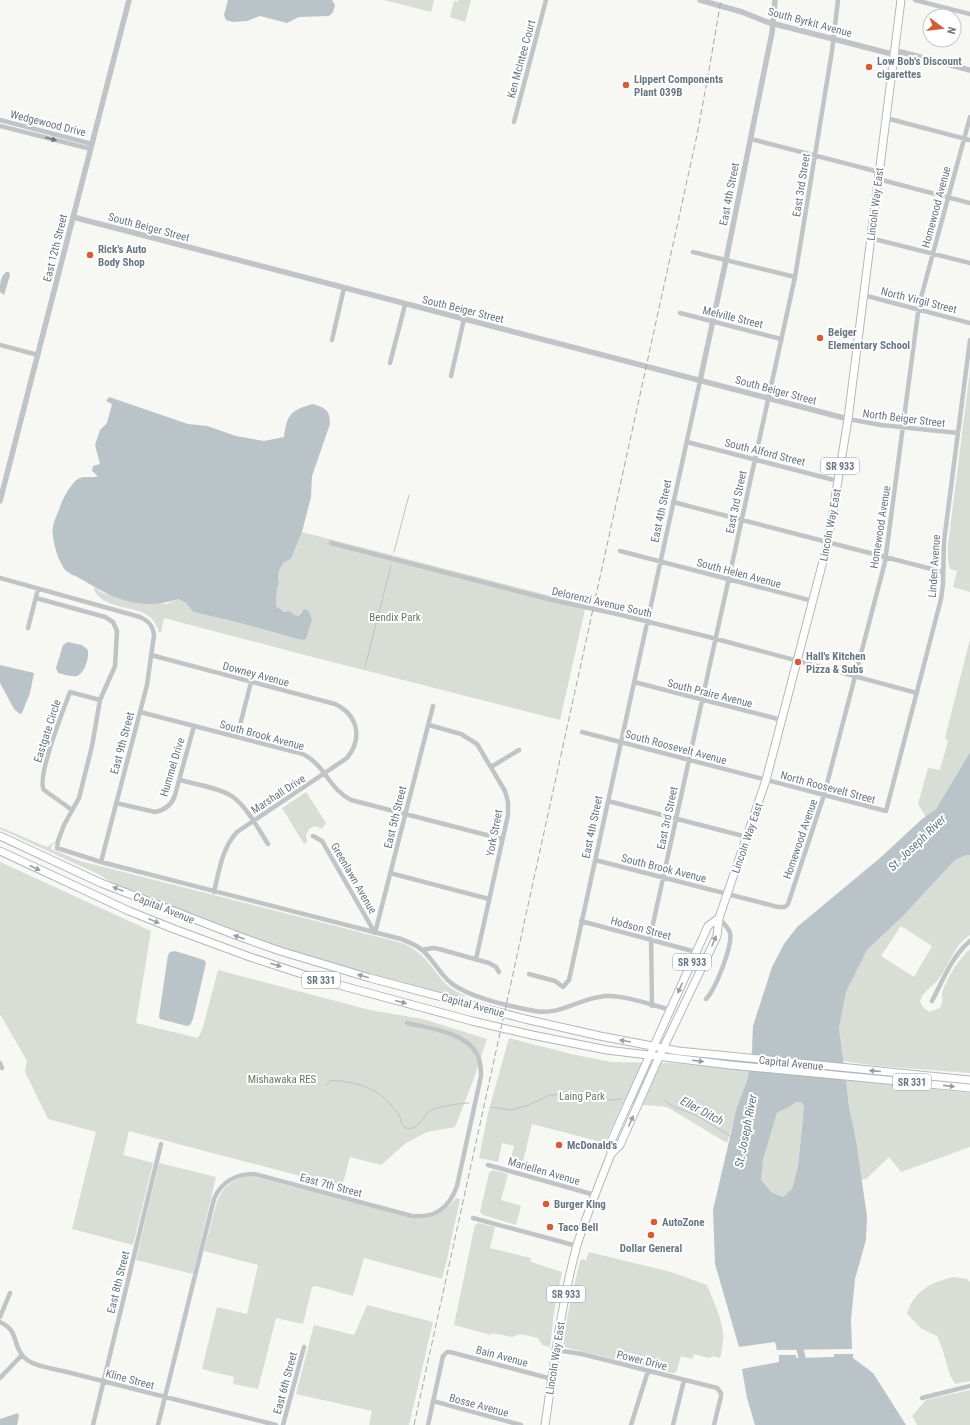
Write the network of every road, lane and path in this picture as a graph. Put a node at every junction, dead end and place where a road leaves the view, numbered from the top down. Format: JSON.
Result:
{"nodes":[{"id":1,"x":129,"y":0,"type":"edge"},
{"id":2,"x":546,"y":0,"type":"edge"},
{"id":3,"x":700,"y":0,"type":"edge"},
{"id":4,"x":776,"y":0,"type":"edge"},
{"id":5,"x":838,"y":0,"type":"edge"},
{"id":6,"x":901,"y":0,"type":"edge"},
{"id":7,"x":915,"y":0,"type":"edge"},
{"id":8,"x":970,"y":14,"type":"edge"},
{"id":9,"x":773,"y":23,"type":"junction"},
{"id":10,"x":834,"y":38,"type":"junction"},
{"id":11,"x":894,"y":52,"type":"junction"},
{"id":12,"x":970,"y":70,"type":"edge"},
{"id":13,"x":970,"y":117,"type":"edge"},
{"id":14,"x":886,"y":118,"type":"junction"},
{"id":15,"x":0,"y":120,"type":"edge"},
{"id":16,"x":514,"y":122,"type":"dead end"},
{"id":17,"x":0,"y":126,"type":"edge"},
{"id":18,"x":964,"y":138,"type":"junction"},
{"id":19,"x":751,"y":139,"type":"junction"},
{"id":20,"x":970,"y":140,"type":"edge"},
{"id":21,"x":91,"y":147,"type":"junction"},
{"id":22,"x":815,"y":155,"type":"junction"},
{"id":23,"x":878,"y":175,"type":"junction"},
{"id":24,"x":948,"y":197,"type":"junction"},
{"id":25,"x":970,"y":203,"type":"edge"},
{"id":26,"x":73,"y":217,"type":"junction"},
{"id":27,"x":870,"y":238,"type":"junction"},
{"id":28,"x":693,"y":252,"type":"dead end"},
{"id":29,"x":932,"y":253,"type":"junction"},
{"id":30,"x":726,"y":260,"type":"junction"},
{"id":31,"x":970,"y":263,"type":"edge"},
{"id":32,"x":795,"y":277,"type":"junction"},
{"id":33,"x":344,"y":288,"type":"junction"},
{"id":34,"x":863,"y":295,"type":"junction"},
{"id":35,"x":405,"y":304,"type":"junction"},
{"id":36,"x":918,"y":310,"type":"junction"},
{"id":37,"x":680,"y":313,"type":"dead end"},
{"id":38,"x":464,"y":319,"type":"junction"},
{"id":39,"x":713,"y":321,"type":"junction"},
{"id":40,"x":970,"y":323,"type":"edge"},
{"id":41,"x":781,"y":339,"type":"junction"},
{"id":42,"x":332,"y":340,"type":"dead end"},
{"id":43,"x":970,"y":340,"type":"edge"},
{"id":44,"x":0,"y":345,"type":"edge"},
{"id":45,"x":38,"y":355,"type":"junction"},
{"id":46,"x":390,"y":363,"type":"dead end"},
{"id":47,"x":450,"y":376,"type":"dead end"},
{"id":48,"x":700,"y":381,"type":"junction"},
{"id":49,"x":768,"y":398,"type":"junction"},
{"id":50,"x":848,"y":419,"type":"junction"},
{"id":51,"x":903,"y":427,"type":"junction"},
{"id":52,"x":958,"y":433,"type":"junction"},
{"id":53,"x":687,"y":442,"type":"junction"},
{"id":54,"x":755,"y":459,"type":"junction"},
{"id":55,"x":838,"y":481,"type":"junction"},
{"id":56,"x":0,"y":501,"type":"edge"},
{"id":57,"x":673,"y":502,"type":"junction"},
{"id":58,"x":742,"y":520,"type":"junction"},
{"id":59,"x":828,"y":542,"type":"junction"},
{"id":60,"x":331,"y":543,"type":"dead end"},
{"id":61,"x":620,"y":551,"type":"dead end"},
{"id":62,"x":886,"y":557,"type":"junction"},
{"id":63,"x":660,"y":562,"type":"junction"},
{"id":64,"x":943,"y":572,"type":"junction"},
{"id":65,"x":0,"y":578,"type":"edge"},
{"id":66,"x":729,"y":579,"type":"junction"},
{"id":67,"x":38,"y":589,"type":"junction"},
{"id":68,"x":36,"y":598,"type":"junction"},
{"id":69,"x":813,"y":601,"type":"junction"},
{"id":70,"x":647,"y":622,"type":"junction"},
{"id":71,"x":28,"y":628,"type":"dead end"},
{"id":72,"x":716,"y":639,"type":"junction"},
{"id":73,"x":151,"y":655,"type":"junction"},
{"id":74,"x":797,"y":661,"type":"junction"},
{"id":75,"x":855,"y":677,"type":"junction"},
{"id":76,"x":251,"y":682,"type":"junction"},
{"id":77,"x":634,"y":682,"type":"junction"},
{"id":78,"x":917,"y":693,"type":"junction"},
{"id":79,"x":100,"y":700,"type":"junction"},
{"id":80,"x":702,"y":700,"type":"junction"},
{"id":81,"x":433,"y":706,"type":"dead end"},
{"id":82,"x":140,"y":712,"type":"junction"},
{"id":83,"x":352,"y":718,"type":"joint"},
{"id":84,"x":782,"y":720,"type":"junction"},
{"id":85,"x":429,"y":725,"type":"junction"},
{"id":86,"x":194,"y":726,"type":"junction"},
{"id":87,"x":582,"y":732,"type":"dead end"},
{"id":88,"x":237,"y":737,"type":"junction"},
{"id":89,"x":621,"y":742,"type":"junction"},
{"id":90,"x":519,"y":750,"type":"dead end"},
{"id":91,"x":689,"y":760,"type":"junction"},
{"id":92,"x":491,"y":767,"type":"junction"},
{"id":93,"x":325,"y":774,"type":"junction"},
{"id":94,"x":180,"y":780,"type":"junction"},
{"id":95,"x":766,"y":780,"type":"junction"},
{"id":96,"x":824,"y":795,"type":"junction"},
{"id":97,"x":608,"y":801,"type":"junction"},
{"id":98,"x":116,"y":803,"type":"junction"},
{"id":99,"x":72,"y":810,"type":"junction"},
{"id":100,"x":886,"y":811,"type":"joint"},
{"id":101,"x":405,"y":814,"type":"junction"},
{"id":102,"x":676,"y":819,"type":"junction"},
{"id":103,"x":253,"y":821,"type":"junction"},
{"id":104,"x":0,"y":836,"type":"edge"},
{"id":105,"x":313,"y":836,"type":"dead end"},
{"id":106,"x":747,"y":837,"type":"junction"},
{"id":107,"x":502,"y":839,"type":"junction"},
{"id":108,"x":268,"y":844,"type":"dead end"},
{"id":109,"x":0,"y":851,"type":"edge"},
{"id":110,"x":595,"y":860,"type":"junction"},
{"id":111,"x":101,"y":862,"type":"junction"},
{"id":112,"x":390,"y":873,"type":"junction"},
{"id":113,"x":663,"y":878,"type":"junction"},
{"id":114,"x":214,"y":892,"type":"junction"},
{"id":115,"x":728,"y":894,"type":"junction"},
{"id":116,"x":489,"y":899,"type":"junction"},
{"id":117,"x":719,"y":918,"type":"junction"},
{"id":118,"x":581,"y":921,"type":"junction"},
{"id":119,"x":375,"y":933,"type":"junction"},
{"id":120,"x":651,"y":939,"type":"junction"},
{"id":121,"x":970,"y":941,"type":"edge"},
{"id":122,"x":422,"y":950,"type":"junction"},
{"id":123,"x":696,"y":952,"type":"junction"},
{"id":124,"x":476,"y":959,"type":"junction"},
{"id":125,"x":499,"y":972,"type":"dead end"},
{"id":126,"x":529,"y":974,"type":"dead end"},
{"id":127,"x":706,"y":1000,"type":"dead end"},
{"id":128,"x":932,"y":1001,"type":"dead end"},
{"id":129,"x":652,"y":1006,"type":"junction"},
{"id":130,"x":671,"y":1010,"type":"junction"},
{"id":131,"x":407,"y":1023,"type":"dead end"},
{"id":132,"x":655,"y":1046,"type":"junction"},
{"id":133,"x":664,"y":1048,"type":"junction"},
{"id":134,"x":650,"y":1055,"type":"junction"},
{"id":135,"x":659,"y":1057,"type":"junction"},
{"id":136,"x":855,"y":1073,"type":"junction"},
{"id":137,"x":970,"y":1080,"type":"edge"},
{"id":138,"x":970,"y":1088,"type":"edge"},
{"id":139,"x":161,"y":1144,"type":"dead end"},
{"id":140,"x":611,"y":1154,"type":"junction"},
{"id":141,"x":488,"y":1165,"type":"dead end"},
{"id":142,"x":595,"y":1195,"type":"junction"},
{"id":143,"x":473,"y":1218,"type":"dead end"},
{"id":144,"x":577,"y":1246,"type":"junction"},
{"id":145,"x":10,"y":1293,"type":"dead end"},
{"id":146,"x":0,"y":1317,"type":"edge"},
{"id":147,"x":0,"y":1322,"type":"edge"},
{"id":148,"x":304,"y":1347,"type":"dead end"},
{"id":149,"x":556,"y":1350,"type":"junction"},
{"id":150,"x":22,"y":1355,"type":"junction"},
{"id":151,"x":648,"y":1371,"type":"junction"},
{"id":152,"x":0,"y":1378,"type":"edge"},
{"id":153,"x":552,"y":1379,"type":"junction"},
{"id":154,"x":684,"y":1380,"type":"junction"},
{"id":155,"x":104,"y":1381,"type":"junction"},
{"id":156,"x":970,"y":1386,"type":"edge"},
{"id":157,"x":165,"y":1397,"type":"junction"},
{"id":158,"x":922,"y":1398,"type":"dead end"},
{"id":159,"x":433,"y":1401,"type":"junction"},
{"id":160,"x":93,"y":1425,"type":"edge"},
{"id":161,"x":158,"y":1425,"type":"edge"},
{"id":162,"x":276,"y":1425,"type":"edge"},
{"id":163,"x":283,"y":1425,"type":"edge"},
{"id":164,"x":428,"y":1425,"type":"edge"},
{"id":165,"x":521,"y":1425,"type":"edge"},
{"id":166,"x":545,"y":1425,"type":"edge"},
{"id":167,"x":631,"y":1425,"type":"edge"},
{"id":168,"x":672,"y":1425,"type":"edge"},
{"id":169,"x":714,"y":1425,"type":"edge"}],
"edges":[{"from":1,"to":21,"type":"street","name":"East 12th Street"},
{"from":2,"to":16,"type":"street","name":"Ken McIntee Court"},
{"from":3,"to":9,"type":"street","name":"South Byrkit Avenue"},
{"from":4,"to":9,"type":"street","name":"East 4th Street"},
{"from":5,"to":10,"type":"street","name":"East 3rd Street"},
{"from":6,"to":11,"type":"main road","name":"Lincoln Way East","number":"SR 933"},
{"from":7,"to":8,"type":"street"},
{"from":9,"to":10,"type":"street","name":"South Byrkit Avenue"},
{"from":9,"to":19,"type":"street","name":"East 4th Street"},
{"from":10,"to":11,"type":"street","name":"South Byrkit Avenue"},
{"from":10,"to":22,"type":"street","name":"East 3rd Street"},
{"from":11,"to":12,"type":"street","name":"South Byrkit Avenue"},
{"from":11,"to":14,"type":"main road","name":"Lincoln Way East","number":"SR 933"},
{"from":13,"to":18,"type":"street","name":"Homewood Avenue"},
{"from":14,"to":18,"type":"street"},
{"from":14,"to":23,"type":"main road","name":"Lincoln Way East","number":"SR 933"},
{"from":15,"to":21,"type":"street","name":"Wedgewood Drive"},
{"from":17,"to":21,"type":"street","name":"Wedgewood Drive","one_way":true},
{"from":18,"to":20,"type":"street"},
{"from":18,"to":24,"type":"street","name":"Homewood Avenue"},
{"from":19,"to":22,"type":"street"},
{"from":19,"to":30,"type":"street","name":"East 4th Street"},
{"from":21,"to":26,"type":"street","name":"East 12th Street"},
{"from":22,"to":23,"type":"street"},
{"from":22,"to":32,"type":"street","name":"East 3rd Street"},
{"from":23,"to":24,"type":"street"},
{"from":23,"to":27,"type":"main road","name":"Lincoln Way East","number":"SR 933"},
{"from":24,"to":25,"type":"street"},
{"from":24,"to":29,"type":"street","name":"Homewood Avenue"},
{"from":26,"to":33,"type":"street","name":"South Beiger Street"},
{"from":26,"to":45,"type":"street","name":"East 12th Street"},
{"from":27,"to":29,"type":"street"},
{"from":27,"to":34,"type":"main road","name":"Lincoln Way East","number":"SR 933"},
{"from":28,"to":30,"type":"street"},
{"from":29,"to":31,"type":"street"},
{"from":29,"to":36,"type":"street","name":"Homewood Avenue"},
{"from":30,"to":32,"type":"street"},
{"from":30,"to":39,"type":"street","name":"East 4th Street"},
{"from":32,"to":41,"type":"street","name":"East 3rd Street"},
{"from":33,"to":35,"type":"street","name":"South Beiger Street"},
{"from":33,"to":42,"type":"street"},
{"from":34,"to":36,"type":"street","name":"North Virgil Street"},
{"from":34,"to":50,"type":"main road","name":"Lincoln Way East","number":"SR 933"},
{"from":35,"to":38,"type":"street","name":"South Beiger Street"},
{"from":35,"to":46,"type":"street"},
{"from":36,"to":40,"type":"street","name":"North Virgil Street"},
{"from":36,"to":51,"type":"street","name":"Homewood Avenue"},
{"from":37,"to":39,"type":"street","name":"Melville Street"},
{"from":38,"to":47,"type":"street"},
{"from":38,"to":48,"type":"street","name":"South Beiger Street"},
{"from":39,"to":41,"type":"street","name":"Melville Street"},
{"from":39,"to":48,"type":"street","name":"East 4th Street"},
{"from":41,"to":49,"type":"street","name":"East 3rd Street"},
{"from":43,"to":52,"type":"street","name":"Linden Avenue"},
{"from":44,"to":45,"type":"street"},
{"from":45,"to":56,"type":"street","name":"East 12th Street"},
{"from":48,"to":49,"type":"street","name":"South Beiger Street"},
{"from":48,"to":53,"type":"street","name":"East 4th Street"},
{"from":49,"to":50,"type":"street","name":"South Beiger Street"},
{"from":49,"to":54,"type":"street","name":"East 3rd Street"},
{"from":50,"to":51,"type":"street","name":"North Beiger Street"},
{"from":50,"to":55,"type":"main road","name":"Lincoln Way East","number":"SR 933"},
{"from":51,"to":52,"type":"street","name":"North Beiger Street"},
{"from":51,"to":62,"type":"street","name":"Homewood Avenue"},
{"from":52,"to":64,"type":"street","name":"Linden Avenue"},
{"from":53,"to":54,"type":"street","name":"South Alford Street"},
{"from":53,"to":57,"type":"street","name":"East 4th Street"},
{"from":54,"to":55,"type":"street","name":"South Alford Street"},
{"from":54,"to":58,"type":"street","name":"East 3rd Street"},
{"from":55,"to":59,"type":"main road","name":"Lincoln Way East","number":"SR 933"},
{"from":57,"to":58,"type":"street"},
{"from":57,"to":63,"type":"street","name":"East 4th Street"},
{"from":58,"to":59,"type":"street"},
{"from":58,"to":66,"type":"street","name":"East 3rd Street"},
{"from":59,"to":62,"type":"street"},
{"from":59,"to":69,"type":"main road","name":"Lincoln Way East","number":"SR 933"},
{"from":60,"to":70,"type":"street","name":"Delorenzi Avenue South"},
{"from":61,"to":63,"type":"street","name":"South Helen Avenue"},
{"from":62,"to":64,"type":"street"},
{"from":62,"to":75,"type":"street","name":"Homewood Avenue"},
{"from":63,"to":66,"type":"street","name":"South Helen Avenue"},
{"from":63,"to":70,"type":"street","name":"East 4th Street"},
{"from":64,"to":78,"type":"street","name":"Linden Avenue"},
{"from":65,"to":67,"type":"street"},
{"from":66,"to":69,"type":"street","name":"South Helen Avenue"},
{"from":66,"to":72,"type":"street","name":"East 3rd Street"},
{"from":67,"to":68,"type":"street"},
{"from":67,"to":73,"type":"street","name":"East 9th Street"},
{"from":68,"to":71,"type":"street"},
{"from":68,"to":79,"type":"street"},
{"from":69,"to":74,"type":"main road","name":"Lincoln Way East","number":"SR 933"},
{"from":70,"to":72,"type":"street","name":"Delorenzi Avenue South"},
{"from":70,"to":77,"type":"street","name":"East 4th Street"},
{"from":72,"to":74,"type":"street","name":"Delorenzi Avenue South"},
{"from":72,"to":80,"type":"street","name":"East 3rd Street"},
{"from":73,"to":76,"type":"street","name":"Downey Avenue"},
{"from":73,"to":82,"type":"street","name":"East 9th Street"},
{"from":74,"to":75,"type":"street","name":"Delorenzi Avenue South"},
{"from":74,"to":84,"type":"main road","name":"Lincoln Way East","number":"SR 933"},
{"from":75,"to":78,"type":"street","name":"Delorenzi Avenue South"},
{"from":75,"to":96,"type":"street","name":"Homewood Avenue"},
{"from":76,"to":83,"type":"street","name":"Downey Avenue"},
{"from":76,"to":88,"type":"street"},
{"from":77,"to":80,"type":"street","name":"South Praire Avenue"},
{"from":77,"to":89,"type":"street","name":"East 4th Street"},
{"from":78,"to":100,"type":"street","name":"Linden Avenue"},
{"from":79,"to":99,"type":"street"},
{"from":79,"to":99,"type":"street","name":"Eastgate Circle"},
{"from":80,"to":84,"type":"street","name":"South Praire Avenue"},
{"from":80,"to":91,"type":"street","name":"East 3rd Street"},
{"from":81,"to":85,"type":"street","name":"East 5th Street"},
{"from":82,"to":86,"type":"street","name":"South Brook Avenue"},
{"from":82,"to":98,"type":"street","name":"East 9th Street"},
{"from":83,"to":93,"type":"street","name":"Marshall Drive"},
{"from":84,"to":95,"type":"main road","name":"Lincoln Way East","number":"SR 933"},
{"from":85,"to":92,"type":"street","name":"York Street"},
{"from":85,"to":101,"type":"street","name":"East 5th Street"},
{"from":86,"to":88,"type":"street","name":"South Brook Avenue"},
{"from":86,"to":94,"type":"street","name":"Hummel Drive"},
{"from":87,"to":89,"type":"street","name":"South Roosevelt Avenue"},
{"from":88,"to":93,"type":"street","name":"South Brook Avenue"},
{"from":89,"to":91,"type":"street","name":"South Roosevelt Avenue"},
{"from":89,"to":97,"type":"street","name":"East 4th Street"},
{"from":90,"to":92,"type":"street"},
{"from":91,"to":95,"type":"street","name":"South Roosevelt Avenue"},
{"from":91,"to":102,"type":"street","name":"East 3rd Street"},
{"from":92,"to":107,"type":"street","name":"York Street"},
{"from":93,"to":101,"type":"street","name":"South Brook Avenue"},
{"from":93,"to":103,"type":"street","name":"Marshall Drive"},
{"from":94,"to":98,"type":"street","name":"Hummel Drive"},
{"from":94,"to":103,"type":"street"},
{"from":95,"to":96,"type":"street","name":"North Roosevelt Street"},
{"from":95,"to":106,"type":"main road","name":"Lincoln Way East","number":"SR 933"},
{"from":96,"to":100,"type":"street","name":"North Roosevelt Street"},
{"from":96,"to":115,"type":"street","name":"Homewood Avenue"},
{"from":97,"to":102,"type":"street"},
{"from":97,"to":110,"type":"street","name":"East 4th Street"},
{"from":98,"to":111,"type":"street","name":"East 9th Street"},
{"from":99,"to":111,"type":"street","name":"Capital Avenue"},
{"from":101,"to":107,"type":"street","name":"South Brook Avenue"},
{"from":101,"to":112,"type":"street","name":"East 5th Street"},
{"from":102,"to":106,"type":"street"},
{"from":102,"to":113,"type":"street","name":"East 3rd Street"},
{"from":103,"to":108,"type":"street"},
{"from":103,"to":114,"type":"street","name":"Marshall Drive"},
{"from":132,"to":104,"type":"main road","name":"Capital Avenue","number":"SR 331","one_way":true},
{"from":105,"to":119,"type":"street","name":"Greenlawn Avenue"},
{"from":106,"to":115,"type":"main road","name":"Lincoln Way East","number":"SR 933"},
{"from":107,"to":116,"type":"street","name":"York Street"},
{"from":109,"to":134,"type":"main road","name":"Capital Avenue","number":"SR 331","one_way":true},
{"from":110,"to":113,"type":"street","name":"South Brook Avenue"},
{"from":110,"to":118,"type":"street","name":"East 4th Street"},
{"from":111,"to":114,"type":"street","name":"Capital Avenue"},
{"from":112,"to":116,"type":"street"},
{"from":112,"to":119,"type":"street","name":"East 5th Street"},
{"from":113,"to":115,"type":"street","name":"South Brook Avenue"},
{"from":113,"to":120,"type":"street","name":"East 3rd Street"},
{"from":114,"to":119,"type":"street","name":"Capital Avenue"},
{"from":115,"to":117,"type":"main road","name":"Lincoln Way East","number":"SR 933"},
{"from":116,"to":124,"type":"street","name":"York Street"},
{"from":117,"to":123,"type":"main road","name":"Lincoln Way East","number":"SR 933"},
{"from":117,"to":127,"type":"street"},
{"from":133,"to":117,"type":"main road","name":"Lincoln Way East","number":"SR 933","one_way":true},
{"from":118,"to":120,"type":"street","name":"Hodson Street"},
{"from":118,"to":126,"type":"street","name":"East 4th Street"},
{"from":119,"to":122,"type":"street","name":"Capital Avenue"},
{"from":120,"to":123,"type":"street","name":"Hodson Street"},
{"from":120,"to":129,"type":"street","name":"East 3rd Street"},
{"from":121,"to":128,"type":"street"},
{"from":122,"to":124,"type":"street"},
{"from":122,"to":129,"type":"street","name":"Capital Avenue"},
{"from":123,"to":130,"type":"main road","name":"Lincoln Way East","number":"SR 933","one_way":true},
{"from":124,"to":125,"type":"street"},
{"from":129,"to":130,"type":"street","name":"Capital Avenue"},
{"from":130,"to":132,"type":"main road","name":"Lincoln Way East","number":"SR 933"},
{"from":131,"to":157,"type":"street","name":"East 7th Street"},
{"from":132,"to":133,"type":"main road","name":"Capital Avenue","number":"SR 331"},
{"from":132,"to":134,"type":"main road","name":"Lincoln Way East","number":"SR 933"},
{"from":133,"to":135,"type":"main road","name":"Lincoln Way East","number":"SR 933"},
{"from":133,"to":136,"type":"main road","name":"Capital Avenue","number":"SR 331"},
{"from":134,"to":135,"type":"main road","name":"Capital Avenue","number":"SR 331"},
{"from":134,"to":140,"type":"main road","name":"Lincoln Way East","number":"SR 933"},
{"from":135,"to":136,"type":"main road","name":"Capital Avenue","number":"SR 331","one_way":true},
{"from":140,"to":135,"type":"main road","name":"Lincoln Way East","number":"SR 933","one_way":true},
{"from":137,"to":136,"type":"main road","name":"Capital Avenue","number":"SR 331","one_way":true},
{"from":136,"to":138,"type":"main road","name":"Capital Avenue","number":"SR 331","one_way":true},
{"from":139,"to":155,"type":"street","name":"East 8th Street"},
{"from":140,"to":142,"type":"main road","name":"Lincoln Way East","number":"SR 933"},
{"from":141,"to":142,"type":"street","name":"Mariellen Avenue"},
{"from":142,"to":144,"type":"main road","name":"Lincoln Way East","number":"SR 933"},
{"from":143,"to":144,"type":"street"},
{"from":144,"to":149,"type":"main road","name":"Lincoln Way East","number":"SR 933"},
{"from":145,"to":146,"type":"street"},
{"from":147,"to":150,"type":"street"},
{"from":148,"to":163,"type":"street","name":"East 6th Street"},
{"from":149,"to":151,"type":"street","name":"Power Drive"},
{"from":149,"to":153,"type":"main road","name":"Lincoln Way East","number":"SR 933"},
{"from":150,"to":152,"type":"street"},
{"from":150,"to":155,"type":"street","name":"Kline Street"},
{"from":151,"to":154,"type":"street","name":"Power Drive"},
{"from":151,"to":167,"type":"street"},
{"from":153,"to":159,"type":"street","name":"Bain Avenue"},
{"from":153,"to":166,"type":"main road","name":"Lincoln Way East","number":"SR 933"},
{"from":154,"to":168,"type":"street"},
{"from":154,"to":169,"type":"street","name":"Power Drive"},
{"from":155,"to":157,"type":"street","name":"Kline Street"},
{"from":155,"to":160,"type":"street","name":"East 8th Street"},
{"from":156,"to":158,"type":"street"},
{"from":157,"to":161,"type":"street","name":"East 7th Street"},
{"from":157,"to":162,"type":"street","name":"Kline Street"},
{"from":159,"to":164,"type":"street"},
{"from":159,"to":165,"type":"street","name":"Bosse Avenue"}]}
